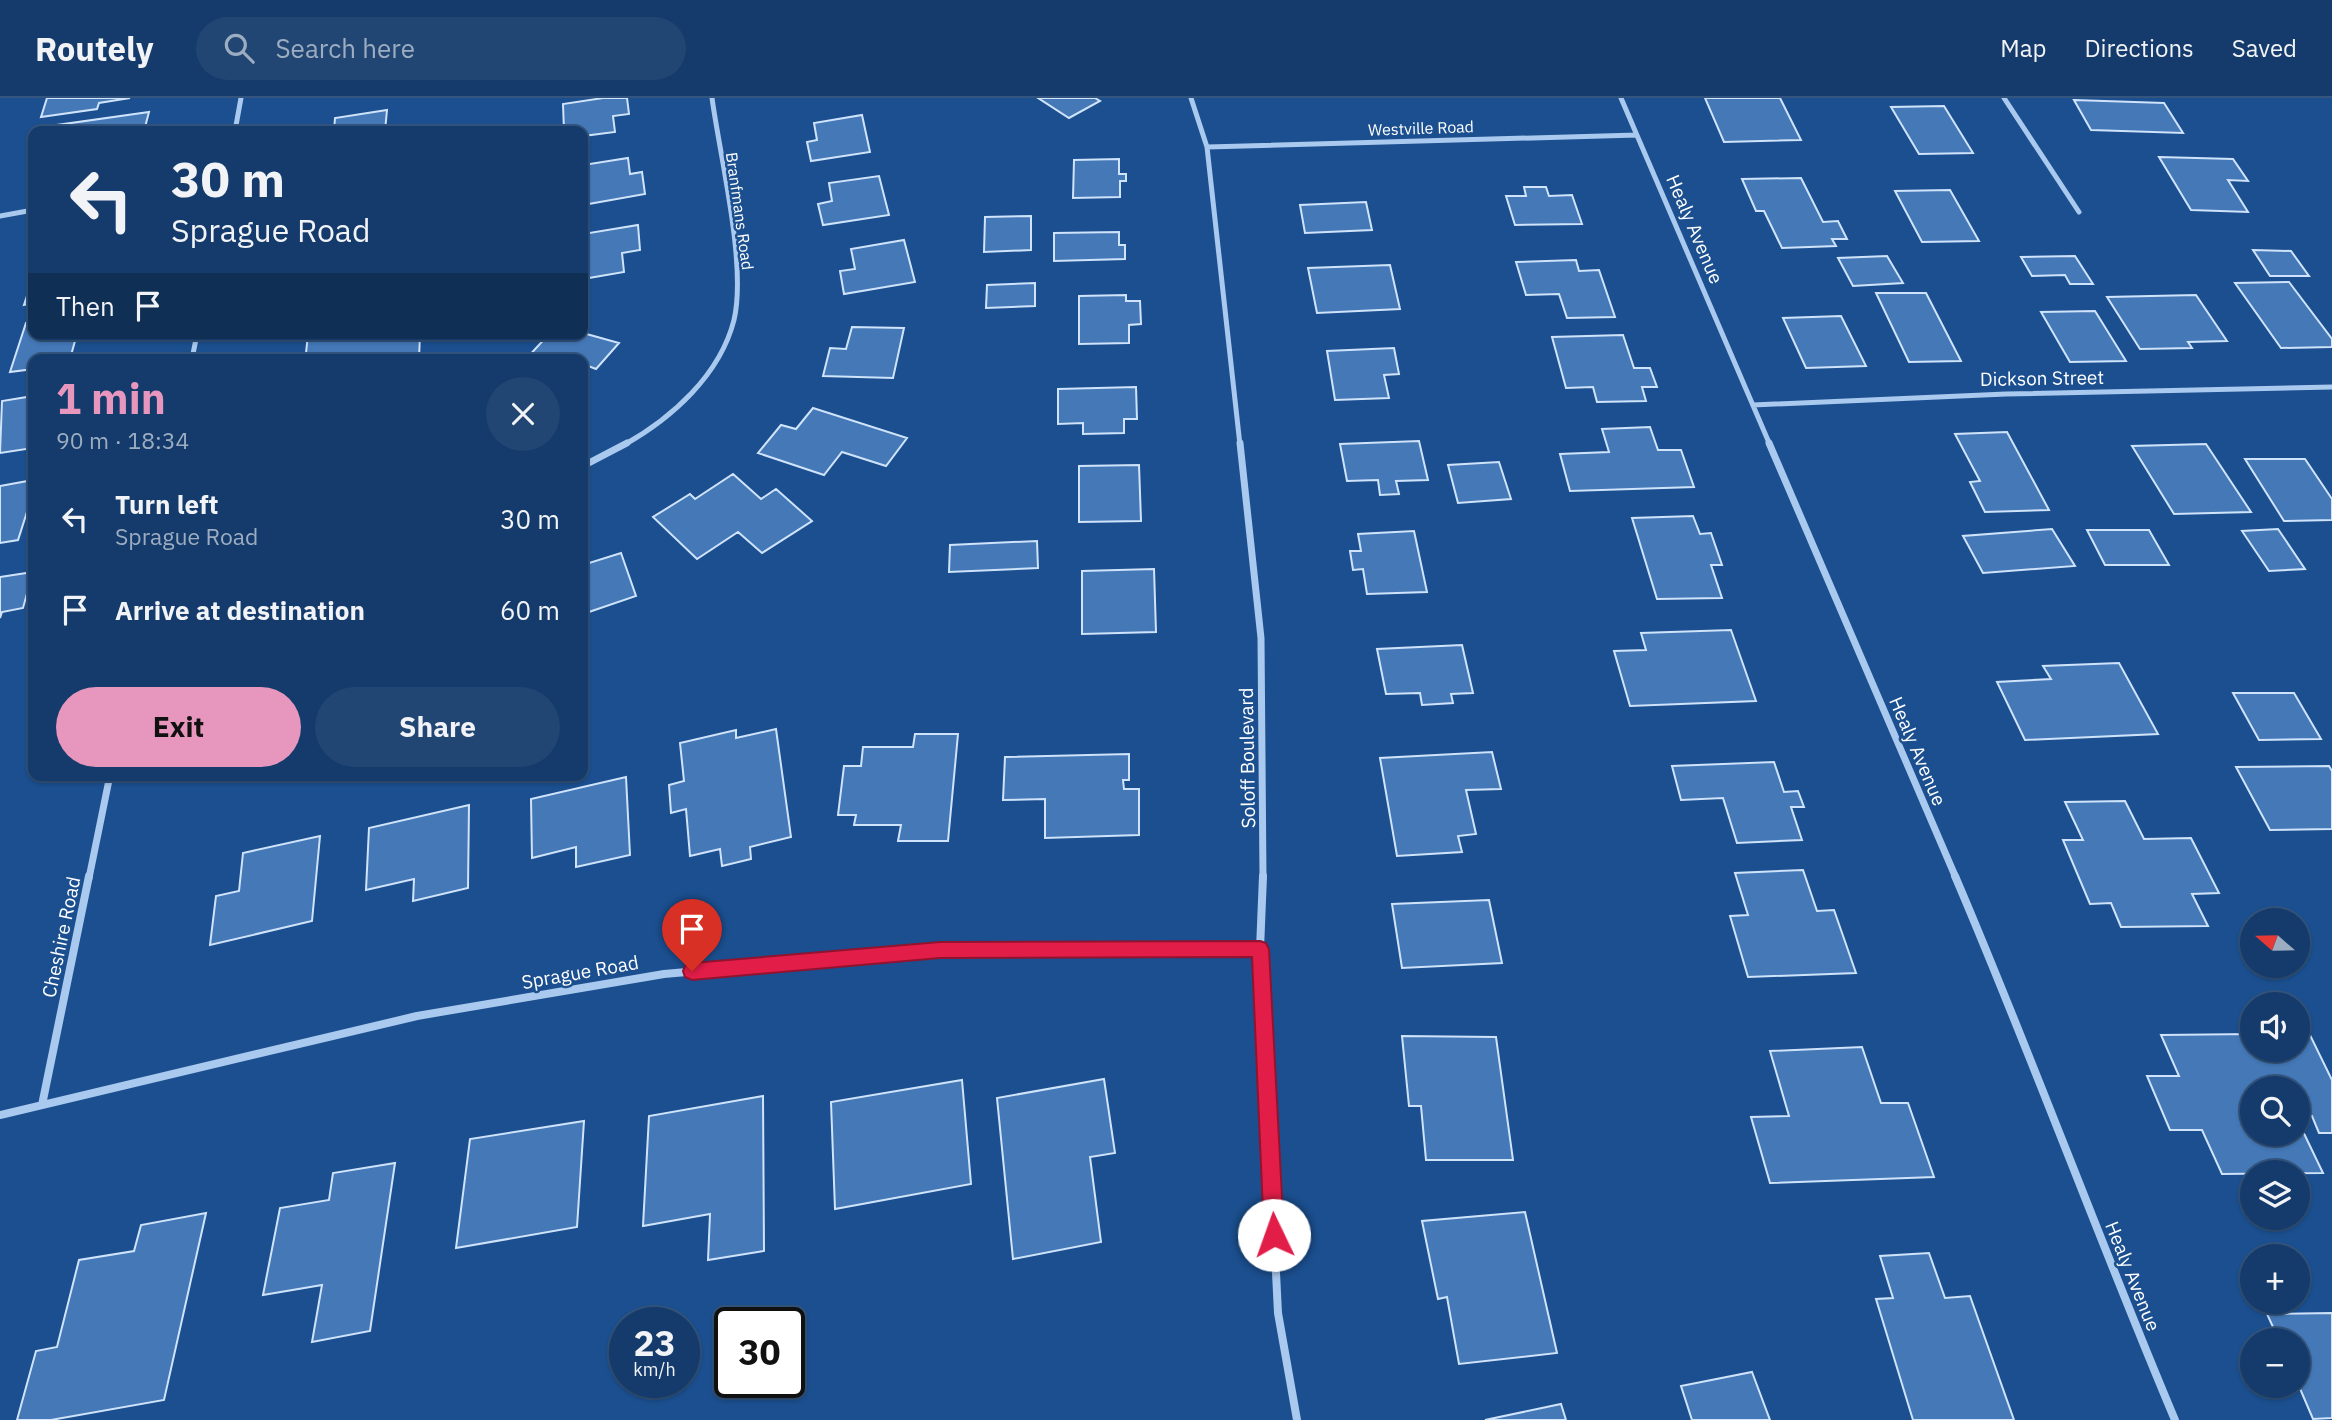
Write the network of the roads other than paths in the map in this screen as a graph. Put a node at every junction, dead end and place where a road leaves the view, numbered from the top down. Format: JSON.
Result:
{"nodes":[{"id":1,"x":241,"y":98,"type":"edge"},
{"id":2,"x":712,"y":98,"type":"edge"},
{"id":3,"x":1191,"y":98,"type":"edge"},
{"id":4,"x":1621,"y":98,"type":"edge"},
{"id":5,"x":2004,"y":98,"type":"edge"},
{"id":6,"x":236,"y":126,"type":"edge"},
{"id":7,"x":1637,"y":135,"type":"junction"},
{"id":8,"x":1207,"y":146,"type":"junction"},
{"id":9,"x":28,"y":212,"type":"edge"},
{"id":10,"x":2079,"y":212,"type":"dead end"},
{"id":11,"x":0,"y":216,"type":"edge"},
{"id":12,"x":2332,"y":387,"type":"edge"},
{"id":13,"x":1753,"y":405,"type":"junction"},
{"id":14,"x":588,"y":464,"type":"edge"},
{"id":15,"x":109,"y":781,"type":"edge"},
{"id":16,"x":1260,"y":949,"type":"junction"},
{"id":17,"x":42,"y":1105,"type":"junction"},
{"id":18,"x":0,"y":1115,"type":"edge"},
{"id":19,"x":1297,"y":1420,"type":"edge"},
{"id":20,"x":2175,"y":1420,"type":"edge"}],
"edges":[{"from":1,"to":6,"type":"street"},
{"from":2,"to":14,"type":"street","name":"Branfmans Road"},
{"from":3,"to":8,"type":"street","name":"Soloff Boulevard"},
{"from":4,"to":7,"type":"street","name":"Healy Avenue"},
{"from":5,"to":10,"type":"street"},
{"from":7,"to":8,"type":"street","name":"Westville Road"},
{"from":7,"to":13,"type":"street","name":"Healy Avenue"},
{"from":8,"to":16,"type":"street","name":"Soloff Boulevard"},
{"from":9,"to":11,"type":"street"},
{"from":12,"to":13,"type":"street","name":"Dickson Street"},
{"from":13,"to":20,"type":"street","name":"Healy Avenue"},
{"from":15,"to":17,"type":"street","name":"Cheshire Road"},
{"from":16,"to":17,"type":"street","name":"Sprague Road"},
{"from":16,"to":19,"type":"street","name":"Soloff Boulevard"},
{"from":17,"to":18,"type":"street","name":"Sprague Road"}]}
